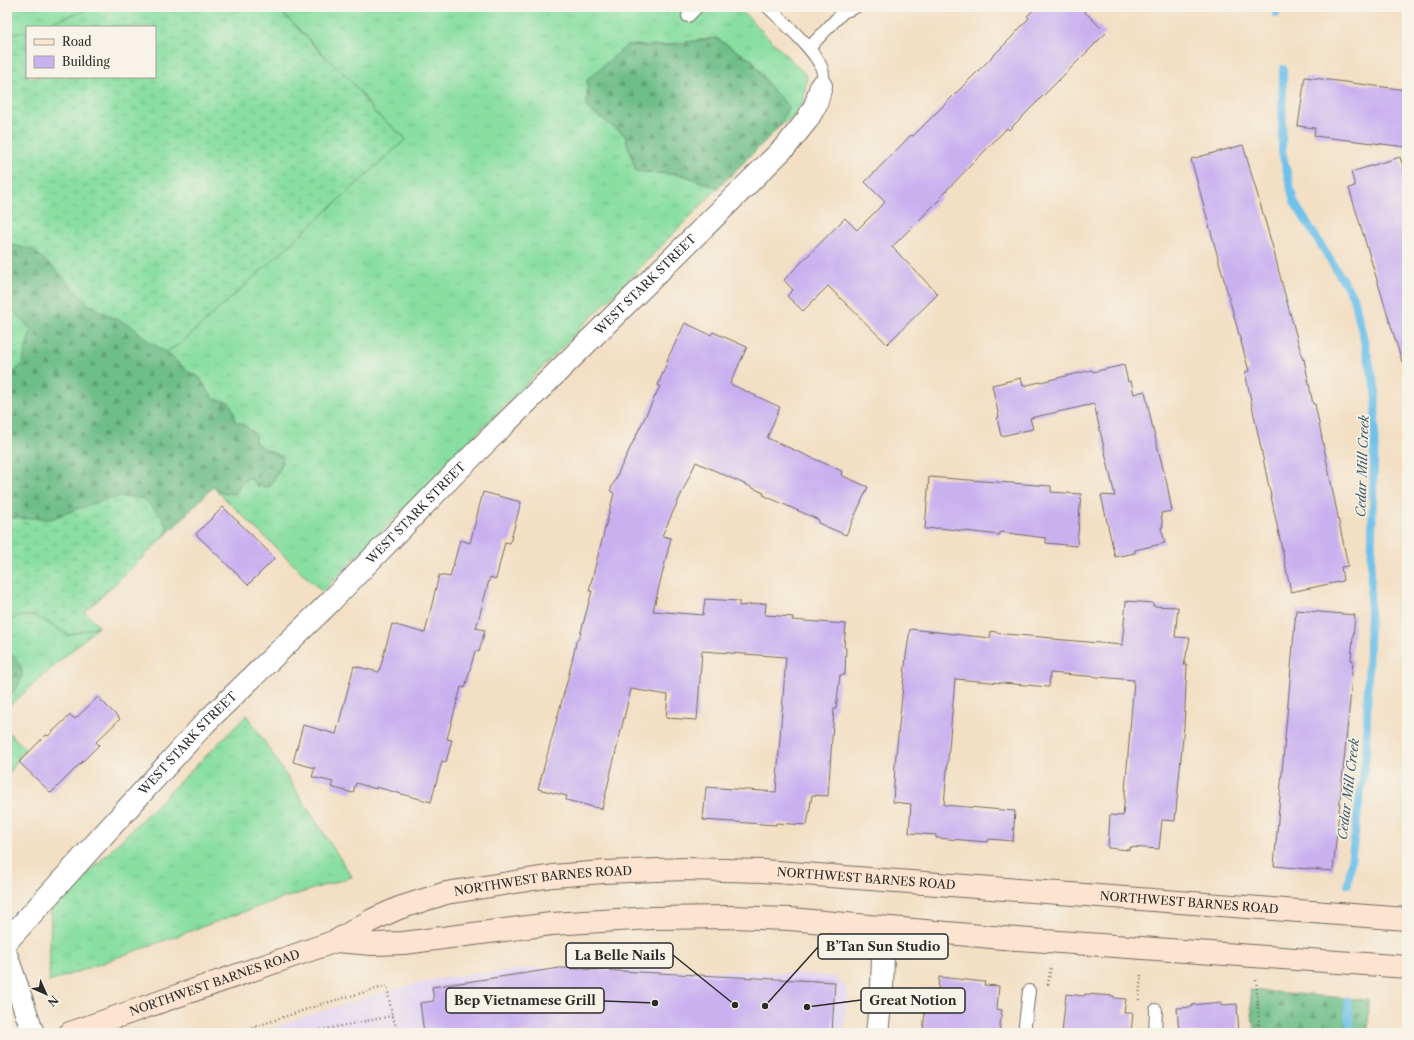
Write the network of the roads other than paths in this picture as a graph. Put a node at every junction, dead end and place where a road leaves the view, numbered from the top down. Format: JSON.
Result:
{"nodes":[{"id":1,"x":697,"y":7,"type":"edge"},
{"id":2,"x":768,"y":7,"type":"edge"},
{"id":3,"x":856,"y":7,"type":"edge"},
{"id":4,"x":844,"y":9,"type":"edge"},
{"id":5,"x":688,"y":16,"type":"dead end"},
{"id":6,"x":809,"y":48,"type":"junction"},
{"id":7,"x":821,"y":86,"type":"joint"},
{"id":8,"x":1407,"y":919,"type":"edge"},
{"id":9,"x":884,"y":928,"type":"junction"},
{"id":10,"x":7,"y":941,"type":"edge"},
{"id":11,"x":336,"y":941,"type":"junction"},
{"id":12,"x":7,"y":957,"type":"edge"},
{"id":13,"x":1407,"y":967,"type":"edge"},
{"id":14,"x":1029,"y":991,"type":"dead end"},
{"id":15,"x":1156,"y":1010,"type":"dead end"},
{"id":16,"x":34,"y":1033,"type":"edge"},
{"id":17,"x":70,"y":1033,"type":"edge"},
{"id":18,"x":877,"y":1033,"type":"edge"},
{"id":19,"x":1024,"y":1033,"type":"edge"},
{"id":20,"x":1155,"y":1033,"type":"edge"}],
"edges":[{"from":1,"to":5,"type":"lane"},
{"from":2,"to":6,"type":"lane"},
{"from":3,"to":4,"type":"lane"},
{"from":4,"to":6,"type":"lane"},
{"from":6,"to":7,"type":"lane"},
{"from":7,"to":10,"type":"street","name":"WEST STARK STREET"},
{"from":8,"to":11,"type":"main road","name":"NORTHWEST BARNES ROAD"},
{"from":9,"to":11,"type":"main road","name":"NORTHWEST BARNES ROAD"},
{"from":9,"to":13,"type":"main road","name":"NORTHWEST BARNES ROAD"},
{"from":9,"to":18,"type":"street"},
{"from":11,"to":17,"type":"main road","name":"NORTHWEST BARNES ROAD"},
{"from":12,"to":16,"type":"street"},
{"from":14,"to":19,"type":"lane"},
{"from":15,"to":20,"type":"lane"}]}
